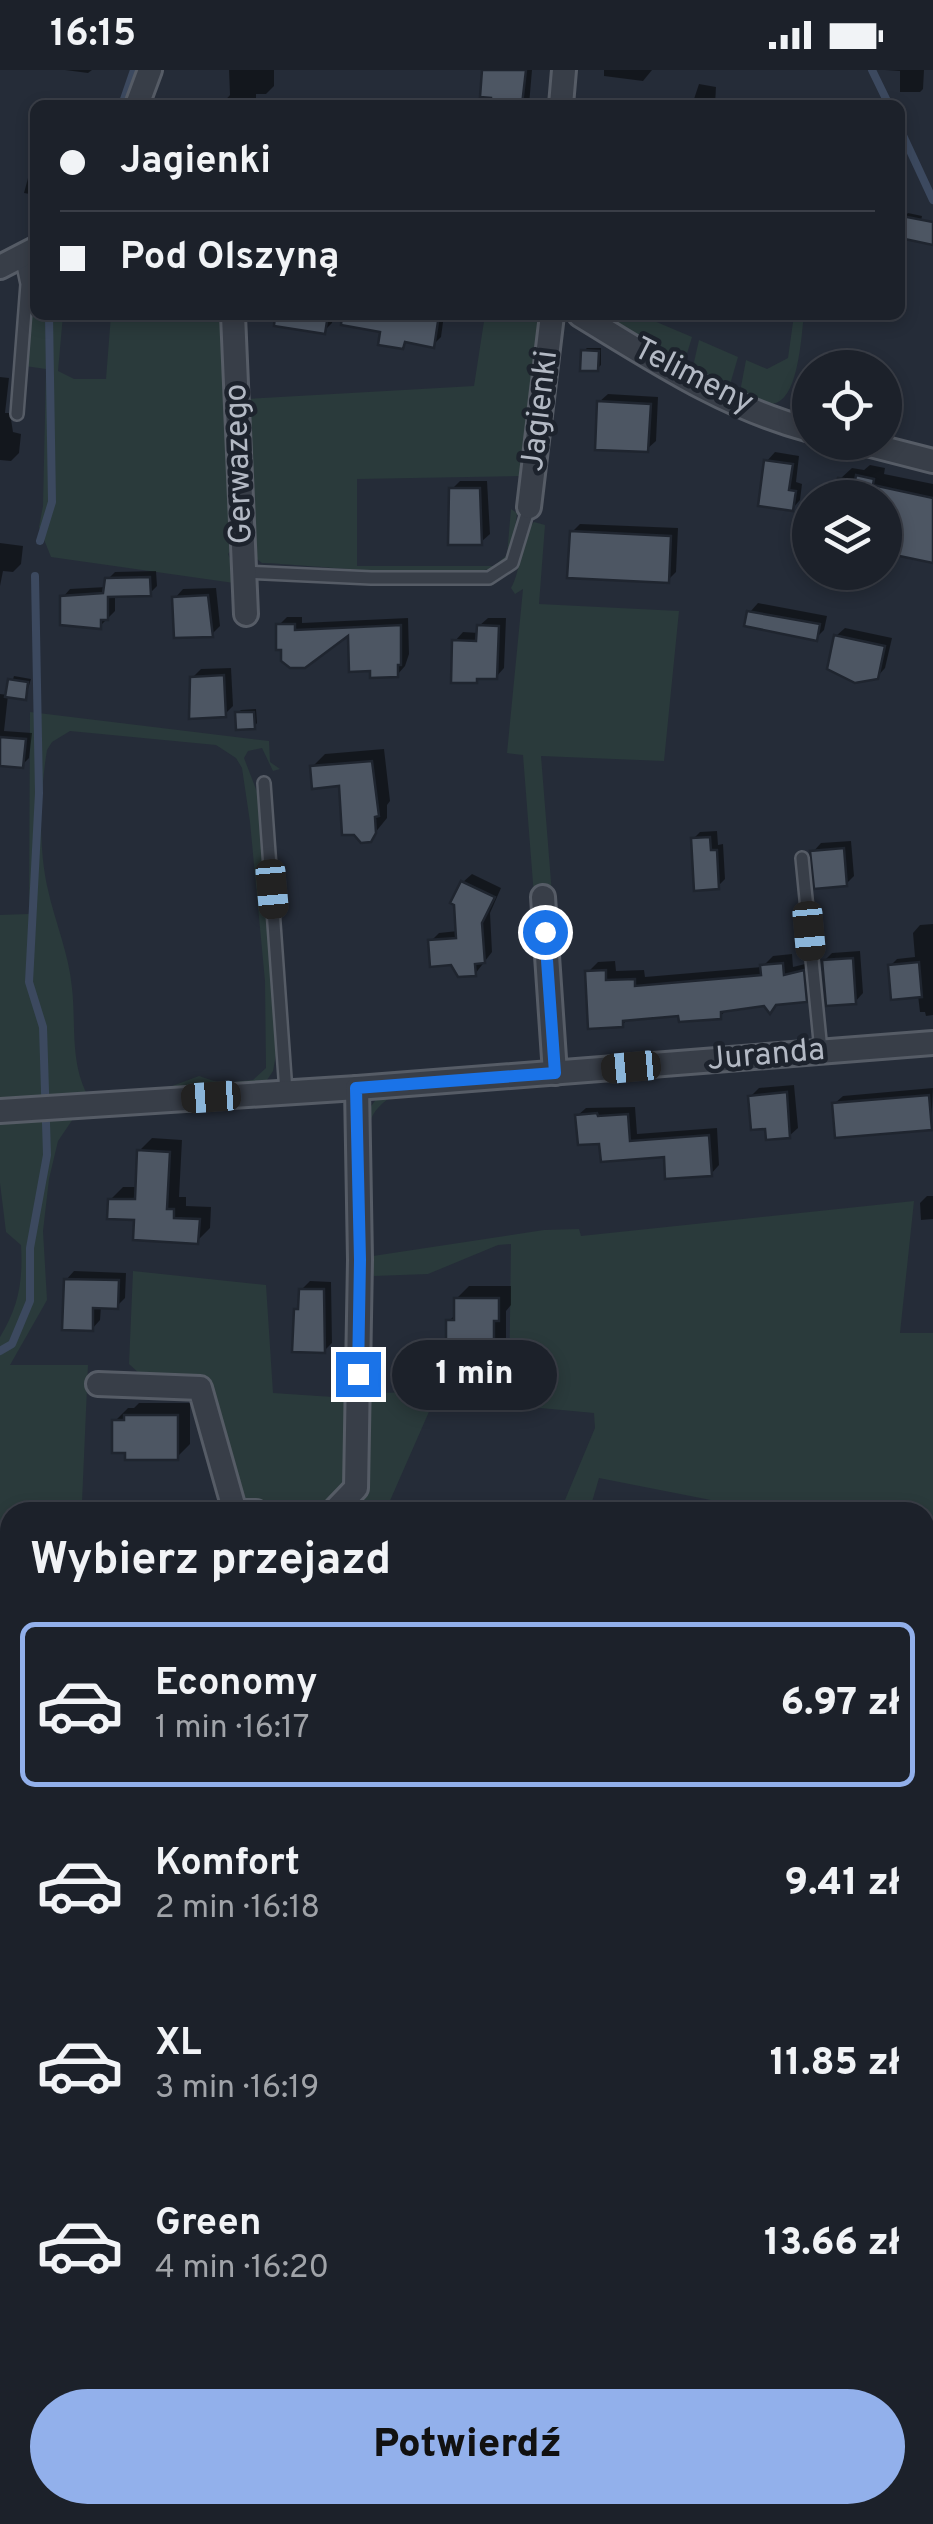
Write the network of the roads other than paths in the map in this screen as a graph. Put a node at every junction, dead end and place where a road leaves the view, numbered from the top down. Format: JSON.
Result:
{"nodes":[{"id":1,"x":150,"y":70,"type":"edge"},
{"id":2,"x":564,"y":70,"type":"edge"},
{"id":3,"x":139,"y":100,"type":"edge"},
{"id":4,"x":561,"y":100,"type":"edge"},
{"id":5,"x":28,"y":253,"type":"edge"},
{"id":6,"x":0,"y":267,"type":"edge"},
{"id":7,"x":233,"y":320,"type":"edge"},
{"id":8,"x":551,"y":320,"type":"edge"},
{"id":9,"x":588,"y":320,"type":"edge"},
{"id":10,"x":17,"y":414,"type":"dead end"},
{"id":11,"x":792,"y":423,"type":"edge"},
{"id":12,"x":902,"y":453,"type":"edge"},
{"id":13,"x":933,"y":461,"type":"edge"},
{"id":14,"x":529,"y":508,"type":"joint"},
{"id":15,"x":244,"y":572,"type":"junction"},
{"id":16,"x":246,"y":614,"type":"dead end"},
{"id":17,"x":264,"y":782,"type":"dead end"},
{"id":18,"x":802,"y":858,"type":"dead end"},
{"id":19,"x":542,"y":897,"type":"dead end"},
{"id":20,"x":933,"y":1043,"type":"edge"},
{"id":21,"x":820,"y":1051,"type":"junction"},
{"id":22,"x":555,"y":1073,"type":"junction"},
{"id":23,"x":356,"y":1088,"type":"junction"},
{"id":24,"x":286,"y":1092,"type":"junction"},
{"id":25,"x":0,"y":1111,"type":"edge"},
{"id":26,"x":98,"y":1384,"type":"dead end"},
{"id":27,"x":231,"y":1502,"type":"edge"},
{"id":28,"x":343,"y":1502,"type":"edge"}],
"edges":[{"from":1,"to":3,"type":"street"},
{"from":2,"to":4,"type":"street"},
{"from":5,"to":6,"type":"street"},
{"from":5,"to":10,"type":"lane"},
{"from":7,"to":15,"type":"street","name":"Gerwazego"},
{"from":8,"to":14,"type":"street","name":"Jagienki"},
{"from":9,"to":11,"type":"street","name":"Telimeny"},
{"from":12,"to":13,"type":"street"},
{"from":14,"to":15,"type":"lane"},
{"from":15,"to":16,"type":"street","name":"Gerwazego"},
{"from":17,"to":24,"type":"lane"},
{"from":18,"to":21,"type":"lane"},
{"from":19,"to":22,"type":"street"},
{"from":20,"to":21,"type":"street","name":"Juranda"},
{"from":21,"to":22,"type":"street","name":"Juranda"},
{"from":22,"to":23,"type":"street","name":"Juranda"},
{"from":23,"to":24,"type":"street","name":"Juranda"},
{"from":23,"to":28,"type":"street"},
{"from":24,"to":25,"type":"street","name":"Juranda"},
{"from":26,"to":27,"type":"street"}]}
